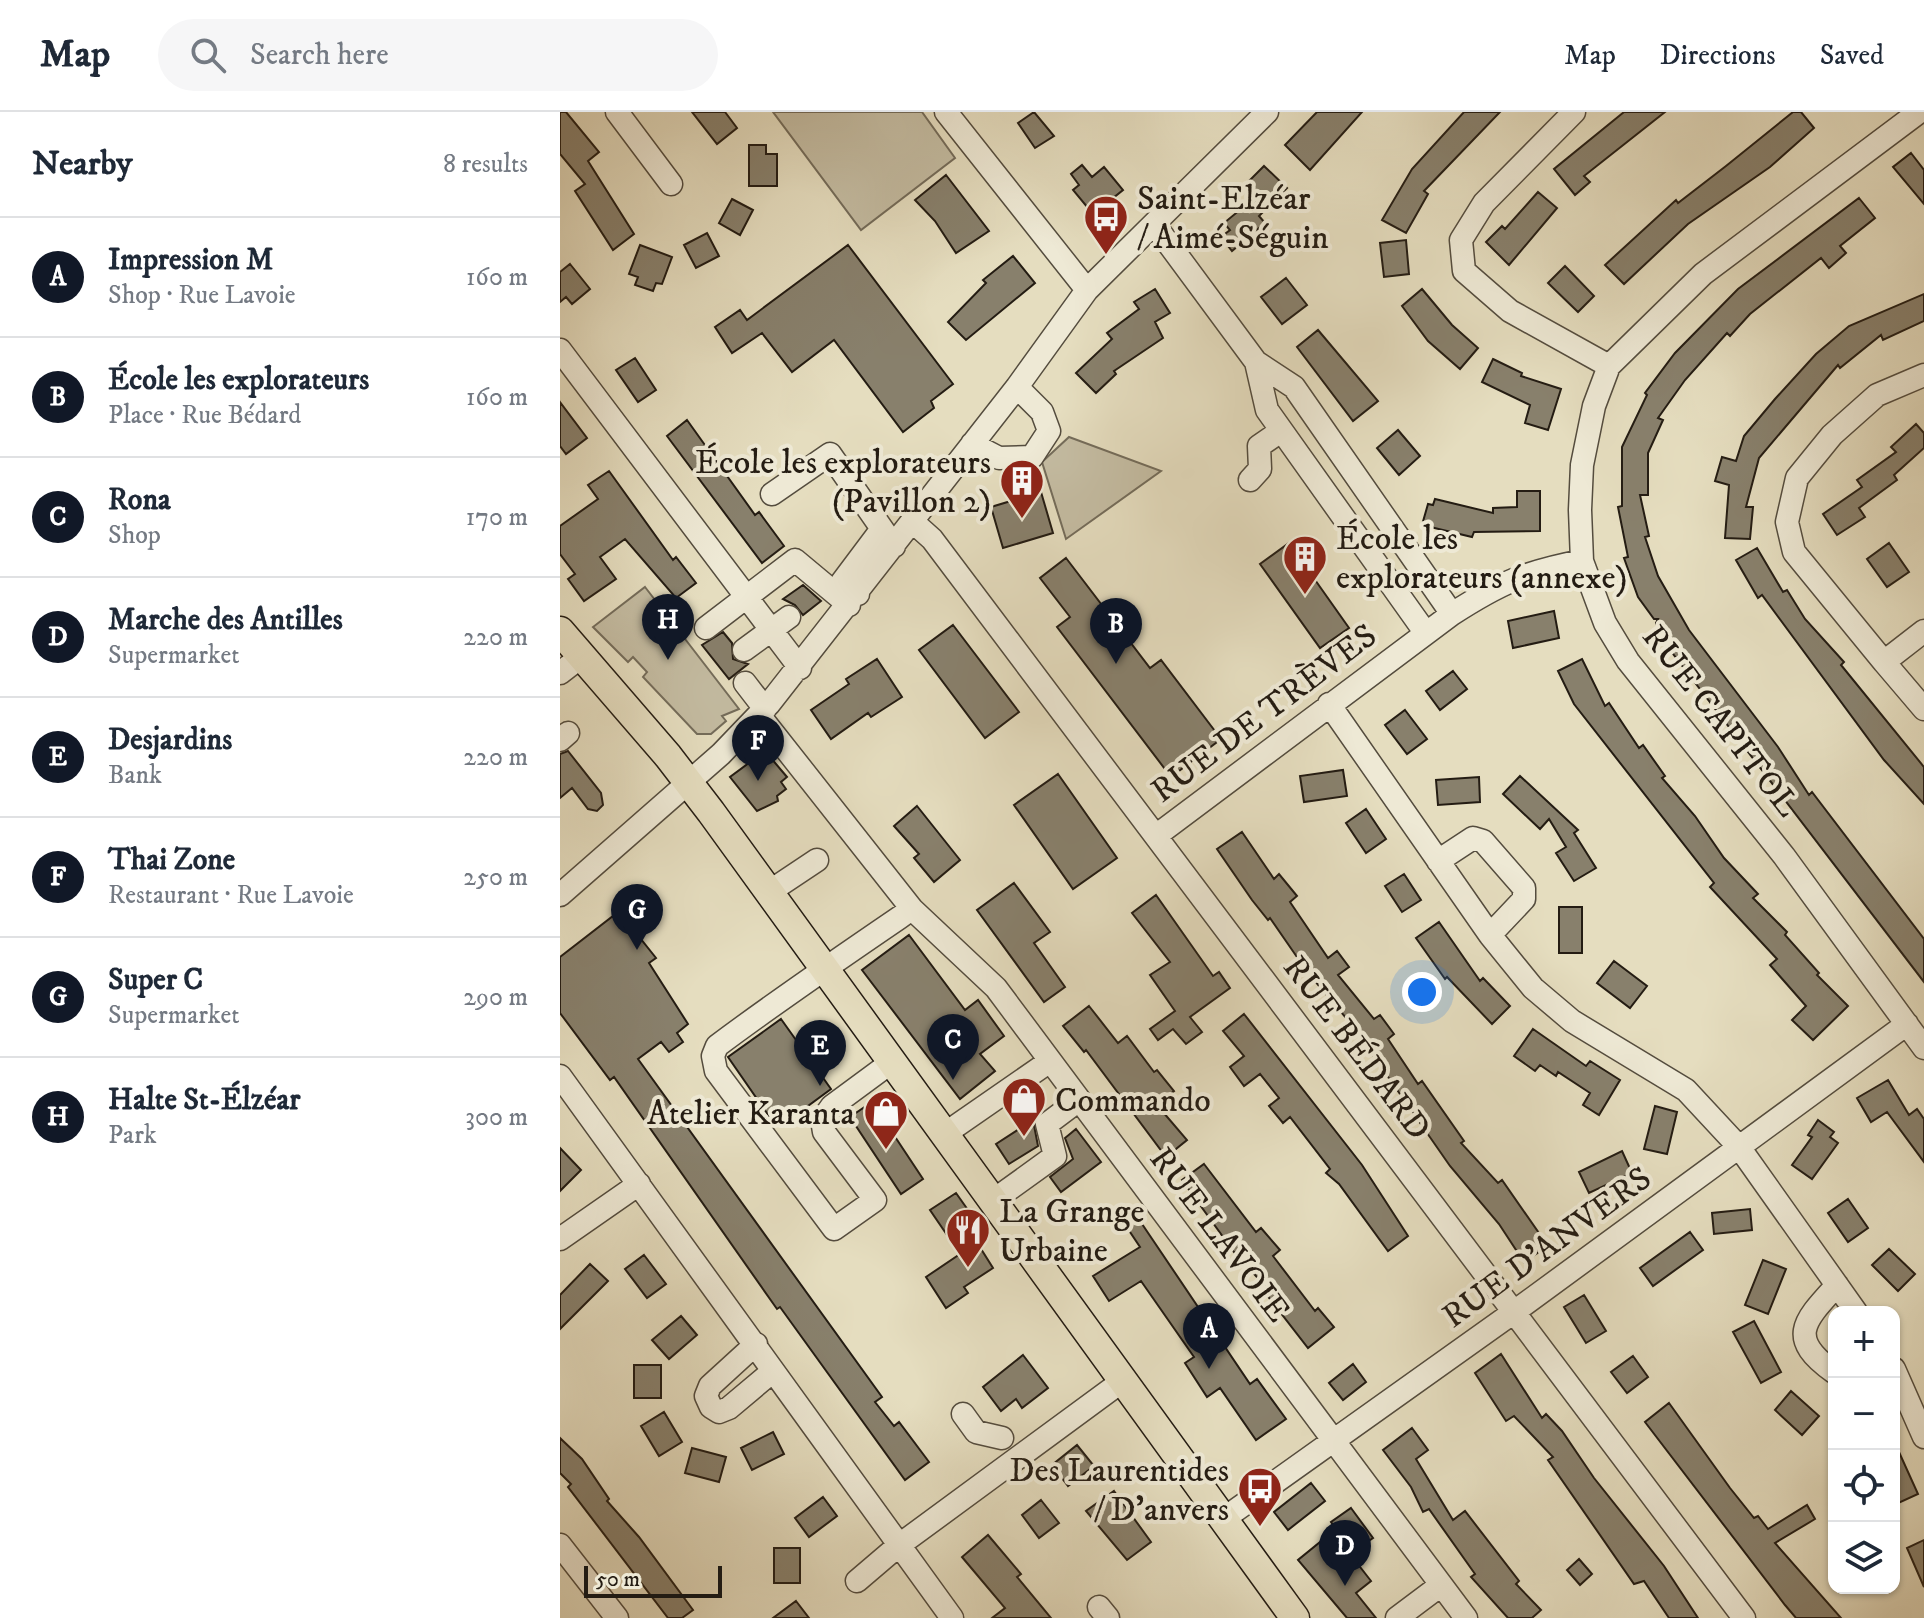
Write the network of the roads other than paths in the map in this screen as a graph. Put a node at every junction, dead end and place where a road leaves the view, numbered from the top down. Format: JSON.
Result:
{"nodes":[{"id":1,"x":617,"y":112,"type":"edge"},
{"id":2,"x":946,"y":112,"type":"edge"},
{"id":3,"x":1267,"y":112,"type":"edge"},
{"id":4,"x":1574,"y":112,"type":"edge"},
{"id":5,"x":1919,"y":112,"type":"edge"},
{"id":6,"x":671,"y":184,"type":"dead end"},
{"id":7,"x":1154,"y":224,"type":"junction"},
{"id":8,"x":1087,"y":290,"type":"junction"},
{"id":9,"x":560,"y":350,"type":"edge"},
{"id":10,"x":1256,"y":362,"type":"junction"},
{"id":11,"x":1609,"y":366,"type":"junction"},
{"id":12,"x":1924,"y":375,"type":"edge"},
{"id":13,"x":1017,"y":387,"type":"junction"},
{"id":14,"x":1281,"y":431,"type":"junction"},
{"id":15,"x":972,"y":444,"type":"junction"},
{"id":16,"x":1250,"y":480,"type":"dead end"},
{"id":17,"x":772,"y":494,"type":"dead end"},
{"id":18,"x":913,"y":522,"type":"junction"},
{"id":19,"x":887,"y":538,"type":"junction"},
{"id":20,"x":1582,"y":561,"type":"junction"},
{"id":21,"x":846,"y":593,"type":"junction"},
{"id":22,"x":746,"y":598,"type":"junction"},
{"id":23,"x":1452,"y":614,"type":"junction"},
{"id":24,"x":789,"y":617,"type":"dead end"},
{"id":25,"x":706,"y":628,"type":"dead end"},
{"id":26,"x":560,"y":631,"type":"edge"},
{"id":27,"x":770,"y":631,"type":"junction"},
{"id":28,"x":1924,"y":631,"type":"edge"},
{"id":29,"x":1425,"y":632,"type":"junction"},
{"id":30,"x":744,"y":650,"type":"dead end"},
{"id":31,"x":1884,"y":662,"type":"junction"},
{"id":32,"x":571,"y":665,"type":"edge"},
{"id":33,"x":800,"y":668,"type":"junction"},
{"id":34,"x":745,"y":683,"type":"dead end"},
{"id":35,"x":1329,"y":704,"type":"junction"},
{"id":36,"x":1924,"y":709,"type":"edge"},
{"id":37,"x":762,"y":712,"type":"junction"},
{"id":38,"x":687,"y":781,"type":"junction"},
{"id":39,"x":1157,"y":835,"type":"junction"},
{"id":40,"x":817,"y":860,"type":"dead end"},
{"id":41,"x":1438,"y":861,"type":"junction"},
{"id":42,"x":769,"y":892,"type":"junction"},
{"id":43,"x":560,"y":895,"type":"edge"},
{"id":44,"x":912,"y":909,"type":"junction"},
{"id":45,"x":1490,"y":935,"type":"junction"},
{"id":46,"x":825,"y":969,"type":"junction"},
{"id":47,"x":1907,"y":1024,"type":"junction"},
{"id":48,"x":1924,"y":1048,"type":"edge"},
{"id":49,"x":893,"y":1061,"type":"junction"},
{"id":50,"x":1050,"y":1061,"type":"junction"},
{"id":51,"x":560,"y":1076,"type":"edge"},
{"id":52,"x":1079,"y":1100,"type":"junction"},
{"id":53,"x":946,"y":1133,"type":"junction"},
{"id":54,"x":1739,"y":1147,"type":"junction"},
{"id":55,"x":639,"y":1184,"type":"junction"},
{"id":56,"x":994,"y":1200,"type":"junction"},
{"id":57,"x":560,"y":1239,"type":"edge"},
{"id":58,"x":1837,"y":1285,"type":"junction"},
{"id":59,"x":1852,"y":1306,"type":"edge"},
{"id":60,"x":1514,"y":1312,"type":"junction"},
{"id":61,"x":756,"y":1344,"type":"junction"},
{"id":62,"x":1828,"y":1368,"type":"edge"},
{"id":63,"x":773,"y":1371,"type":"junction"},
{"id":64,"x":1898,"y":1378,"type":"edge"},
{"id":65,"x":1121,"y":1382,"type":"junction"},
{"id":66,"x":963,"y":1414,"type":"dead end"},
{"id":67,"x":1924,"y":1437,"type":"edge"},
{"id":68,"x":1002,"y":1438,"type":"dead end"},
{"id":69,"x":1333,"y":1440,"type":"junction"},
{"id":70,"x":1222,"y":1520,"type":"junction"},
{"id":71,"x":560,"y":1545,"type":"edge"},
{"id":72,"x":898,"y":1546,"type":"junction"},
{"id":73,"x":857,"y":1581,"type":"dead end"},
{"id":74,"x":1441,"y":1585,"type":"junction"},
{"id":75,"x":617,"y":1618,"type":"edge"},
{"id":76,"x":952,"y":1618,"type":"edge"},
{"id":77,"x":1295,"y":1618,"type":"edge"},
{"id":78,"x":1397,"y":1618,"type":"edge"},
{"id":79,"x":1466,"y":1618,"type":"edge"},
{"id":80,"x":1744,"y":1618,"type":"edge"}],
"edges":[{"from":1,"to":6,"type":"street"},
{"from":2,"to":8,"type":"street"},
{"from":3,"to":7,"type":"street"},
{"from":4,"to":11,"type":"street"},
{"from":5,"to":11,"type":"street","name":"RUE CAPITOL"},
{"from":7,"to":8,"type":"street"},
{"from":7,"to":10,"type":"street"},
{"from":8,"to":13,"type":"street"},
{"from":9,"to":22,"type":"street"},
{"from":10,"to":14,"type":"street"},
{"from":10,"to":23,"type":"street"},
{"from":11,"to":20,"type":"street","name":"RUE CAPITOL"},
{"from":12,"to":31,"type":"street"},
{"from":13,"to":15,"type":"street"},
{"from":13,"to":15,"type":"street"},
{"from":14,"to":16,"type":"street"},
{"from":14,"to":29,"type":"street"},
{"from":15,"to":18,"type":"street"},
{"from":17,"to":19,"type":"street"},
{"from":18,"to":19,"type":"street"},
{"from":18,"to":39,"type":"street","name":"RUE BÉDARD"},
{"from":19,"to":21,"type":"street"},
{"from":20,"to":23,"type":"street","name":"RUE DE TRÈVES"},
{"from":20,"to":47,"type":"street","name":"RUE CAPITOL"},
{"from":21,"to":22,"type":"street"},
{"from":21,"to":33,"type":"street"},
{"from":22,"to":25,"type":"street"},
{"from":22,"to":27,"type":"street"},
{"from":23,"to":29,"type":"street","name":"RUE DE TRÈVES"},
{"from":24,"to":27,"type":"street"},
{"from":26,"to":32,"type":"main road"},
{"from":27,"to":30,"type":"street"},
{"from":27,"to":33,"type":"street"},
{"from":28,"to":31,"type":"street"},
{"from":29,"to":35,"type":"street","name":"RUE DE TRÈVES"},
{"from":31,"to":36,"type":"street"},
{"from":32,"to":38,"type":"main road"},
{"from":33,"to":37,"type":"street"},
{"from":34,"to":37,"type":"street","name":"RUE LAVOIE"},
{"from":35,"to":39,"type":"street","name":"RUE DE TRÈVES"},
{"from":35,"to":41,"type":"street"},
{"from":37,"to":38,"type":"street"},
{"from":37,"to":44,"type":"street","name":"RUE LAVOIE"},
{"from":38,"to":42,"type":"main road"},
{"from":38,"to":43,"type":"street"},
{"from":39,"to":60,"type":"street","name":"RUE BÉDARD"},
{"from":40,"to":42,"type":"street"},
{"from":41,"to":45,"type":"street"},
{"from":41,"to":45,"type":"street"},
{"from":42,"to":46,"type":"main road"},
{"from":44,"to":46,"type":"street"},
{"from":44,"to":50,"type":"street","name":"RUE LAVOIE"},
{"from":45,"to":54,"type":"street"},
{"from":46,"to":49,"type":"main road"},
{"from":46,"to":49,"type":"street"},
{"from":47,"to":48,"type":"street","name":"RUE CAPITOL"},
{"from":47,"to":54,"type":"street","name":"RUE D'ANVERS"},
{"from":49,"to":53,"type":"main road"},
{"from":50,"to":52,"type":"street","name":"RUE LAVOIE"},
{"from":50,"to":53,"type":"street"},
{"from":51,"to":55,"type":"street"},
{"from":52,"to":56,"type":"street"},
{"from":52,"to":69,"type":"street","name":"RUE LAVOIE"},
{"from":53,"to":56,"type":"main road"},
{"from":54,"to":58,"type":"street"},
{"from":54,"to":60,"type":"street","name":"RUE D'ANVERS"},
{"from":55,"to":57,"type":"street"},
{"from":55,"to":61,"type":"street"},
{"from":56,"to":65,"type":"main road"},
{"from":58,"to":59,"type":"street"},
{"from":58,"to":62,"type":"street"},
{"from":60,"to":69,"type":"street","name":"RUE D'ANVERS"},
{"from":60,"to":80,"type":"street","name":"RUE BÉDARD"},
{"from":61,"to":63,"type":"street"},
{"from":61,"to":63,"type":"street"},
{"from":63,"to":72,"type":"street"},
{"from":64,"to":67,"type":"street"},
{"from":65,"to":70,"type":"main road"},
{"from":65,"to":72,"type":"street"},
{"from":66,"to":68,"type":"street"},
{"from":69,"to":70,"type":"street","name":"RUE D'ANVERS"},
{"from":69,"to":74,"type":"street","name":"RUE LAVOIE"},
{"from":70,"to":77,"type":"main road"},
{"from":71,"to":75,"type":"street"},
{"from":72,"to":73,"type":"street"},
{"from":72,"to":76,"type":"street"},
{"from":74,"to":78,"type":"street"},
{"from":74,"to":79,"type":"street","name":"RUE LAVOIE"}]}
